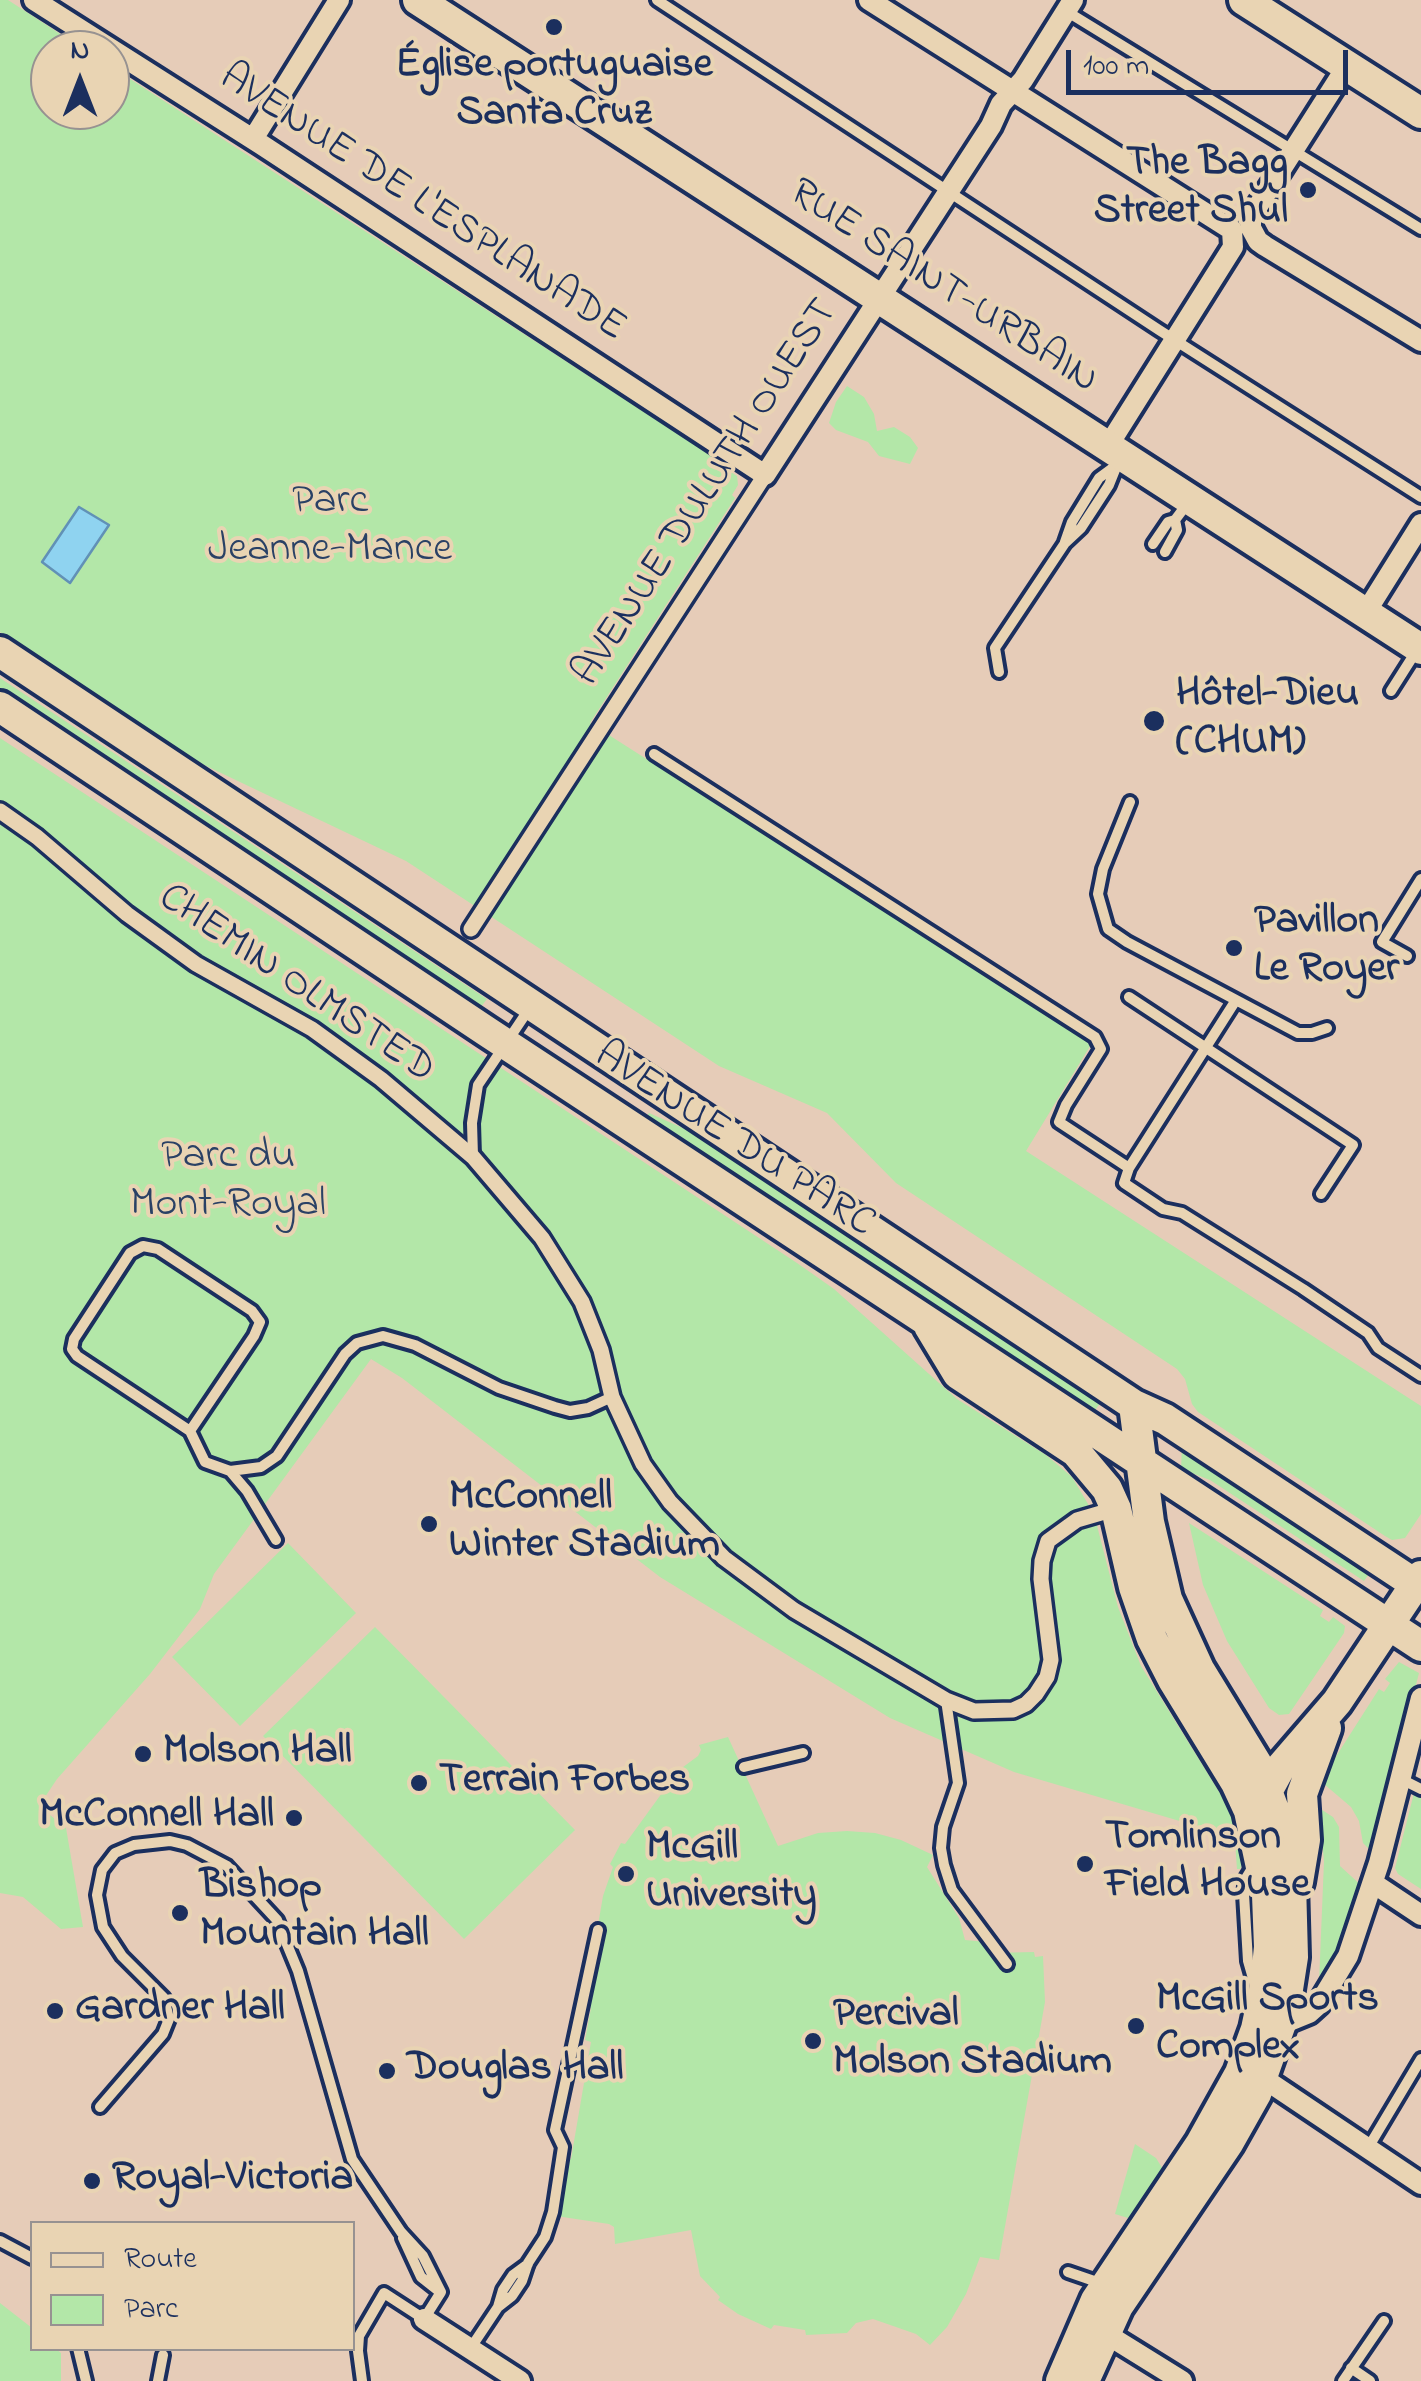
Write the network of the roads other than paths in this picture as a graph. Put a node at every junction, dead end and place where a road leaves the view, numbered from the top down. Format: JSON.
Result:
{"nodes":[{"id":1,"x":34,"y":0,"type":"edge"},
{"id":2,"x":339,"y":0,"type":"edge"},
{"id":3,"x":418,"y":0,"type":"edge"},
{"id":4,"x":657,"y":0,"type":"edge"},
{"id":5,"x":869,"y":0,"type":"edge"},
{"id":6,"x":1244,"y":0,"type":"edge"},
{"id":7,"x":1069,"y":6,"type":"edge"},
{"id":8,"x":1347,"y":66,"type":"junction"},
{"id":9,"x":1012,"y":92,"type":"junction"},
{"id":10,"x":1421,"y":113,"type":"edge"},
{"id":11,"x":253,"y":139,"type":"junction"},
{"id":12,"x":1292,"y":151,"type":"junction"},
{"id":13,"x":948,"y":192,"type":"junction"},
{"id":14,"x":1421,"y":228,"type":"edge"},
{"id":15,"x":1243,"y":232,"type":"junction"},
{"id":16,"x":878,"y":299,"type":"junction"},
{"id":17,"x":1176,"y":340,"type":"junction"},
{"id":18,"x":1421,"y":341,"type":"edge"},
{"id":19,"x":1115,"y":456,"type":"junction"},
{"id":20,"x":765,"y":475,"type":"junction"},
{"id":21,"x":1421,"y":497,"type":"edge"},
{"id":22,"x":1183,"y":509,"type":"junction"},
{"id":23,"x":1421,"y":524,"type":"edge"},
{"id":24,"x":1153,"y":544,"type":"dead end"},
{"id":25,"x":1165,"y":552,"type":"dead end"},
{"id":26,"x":1366,"y":612,"type":"junction"},
{"id":27,"x":1420,"y":648,"type":"edge"},
{"id":28,"x":0,"y":652,"type":"edge"},
{"id":29,"x":999,"y":672,"type":"dead end"},
{"id":30,"x":1390,"y":691,"type":"dead end"},
{"id":31,"x":0,"y":707,"type":"edge"},
{"id":32,"x":654,"y":754,"type":"dead end"},
{"id":33,"x":1130,"y":802,"type":"dead end"},
{"id":34,"x":0,"y":811,"type":"edge"},
{"id":35,"x":1421,"y":880,"type":"edge"},
{"id":36,"x":471,"y":929,"type":"dead end"},
{"id":37,"x":1407,"y":956,"type":"dead end"},
{"id":38,"x":1129,"y":996,"type":"dead end"},
{"id":39,"x":1236,"y":1000,"type":"junction"},
{"id":40,"x":531,"y":1005,"type":"junction"},
{"id":41,"x":1327,"y":1028,"type":"dead end"},
{"id":42,"x":504,"y":1043,"type":"junction"},
{"id":43,"x":1205,"y":1047,"type":"junction"},
{"id":44,"x":473,"y":1157,"type":"junction"},
{"id":45,"x":1129,"y":1168,"type":"junction"},
{"id":46,"x":1322,"y":1194,"type":"dead end"},
{"id":47,"x":925,"y":1319,"type":"junction"},
{"id":48,"x":1421,"y":1376,"type":"edge"},
{"id":49,"x":612,"y":1397,"type":"junction"},
{"id":50,"x":1134,"y":1406,"type":"junction"},
{"id":51,"x":190,"y":1431,"type":"junction"},
{"id":52,"x":1141,"y":1462,"type":"junction"},
{"id":53,"x":230,"y":1471,"type":"junction"},
{"id":54,"x":1108,"y":1511,"type":"junction"},
{"id":55,"x":276,"y":1540,"type":"dead end"},
{"id":56,"x":1419,"y":1583,"type":"edge"},
{"id":57,"x":1389,"y":1624,"type":"junction"},
{"id":58,"x":1421,"y":1646,"type":"edge"},
{"id":59,"x":1421,"y":1698,"type":"edge"},
{"id":60,"x":946,"y":1700,"type":"junction"},
{"id":61,"x":1337,"y":1702,"type":"junction"},
{"id":62,"x":803,"y":1753,"type":"dead end"},
{"id":63,"x":744,"y":1767,"type":"dead end"},
{"id":64,"x":1400,"y":1779,"type":"junction"},
{"id":65,"x":1268,"y":1789,"type":"junction"},
{"id":66,"x":1421,"y":1790,"type":"edge"},
{"id":67,"x":1253,"y":1822,"type":"junction"},
{"id":68,"x":1372,"y":1883,"type":"junction"},
{"id":69,"x":1293,"y":1914,"type":"junction"},
{"id":70,"x":1421,"y":1915,"type":"edge"},
{"id":71,"x":598,"y":1930,"type":"dead end"},
{"id":72,"x":1007,"y":1964,"type":"dead end"},
{"id":73,"x":1272,"y":2015,"type":"junction"},
{"id":74,"x":1421,"y":2058,"type":"edge"},
{"id":75,"x":1264,"y":2078,"type":"junction"},
{"id":76,"x":100,"y":2107,"type":"dead end"},
{"id":77,"x":1368,"y":2148,"type":"junction"},
{"id":78,"x":1421,"y":2184,"type":"edge"},
{"id":79,"x":0,"y":2242,"type":"edge"},
{"id":80,"x":30,"y":2257,"type":"edge"},
{"id":81,"x":1068,"y":2272,"type":"dead end"},
{"id":82,"x":1105,"y":2286,"type":"junction"},
{"id":83,"x":424,"y":2319,"type":"junction"},
{"id":84,"x":1384,"y":2321,"type":"dead end"},
{"id":85,"x":1094,"y":2327,"type":"junction"},
{"id":86,"x":470,"y":2349,"type":"junction"},
{"id":87,"x":79,"y":2351,"type":"edge"},
{"id":88,"x":163,"y":2355,"type":"dead end"},
{"id":89,"x":1351,"y":2368,"type":"junction"},
{"id":90,"x":515,"y":2380,"type":"edge"},
{"id":91,"x":86,"y":2381,"type":"edge"},
{"id":92,"x":158,"y":2381,"type":"edge"},
{"id":93,"x":362,"y":2381,"type":"edge"},
{"id":94,"x":1061,"y":2381,"type":"edge"},
{"id":95,"x":1084,"y":2381,"type":"edge"},
{"id":96,"x":1182,"y":2381,"type":"edge"},
{"id":97,"x":1343,"y":2381,"type":"edge"},
{"id":98,"x":1370,"y":2381,"type":"edge"}],
"edges":[{"from":1,"to":11,"type":"street","name":"AVENUE DE L'ESPLANADE"},
{"from":2,"to":11,"type":"street"},
{"from":3,"to":16,"type":"main road","name":"RUE SAINT-URBAIN"},
{"from":4,"to":13,"type":"lane"},
{"from":5,"to":9,"type":"street"},
{"from":6,"to":8,"type":"main road"},
{"from":7,"to":9,"type":"street","name":"AVENUE DULUTH OUEST"},
{"from":7,"to":12,"type":"lane"},
{"from":8,"to":10,"type":"main road"},
{"from":8,"to":12,"type":"street"},
{"from":9,"to":13,"type":"street","name":"AVENUE DULUTH OUEST"},
{"from":9,"to":15,"type":"street"},
{"from":11,"to":20,"type":"street","name":"AVENUE DE L'ESPLANADE"},
{"from":12,"to":14,"type":"lane"},
{"from":12,"to":15,"type":"street"},
{"from":13,"to":16,"type":"street","name":"AVENUE DULUTH OUEST"},
{"from":13,"to":17,"type":"lane"},
{"from":15,"to":17,"type":"street"},
{"from":15,"to":18,"type":"street"},
{"from":16,"to":19,"type":"main road","name":"RUE SAINT-URBAIN"},
{"from":16,"to":20,"type":"street","name":"AVENUE DULUTH OUEST"},
{"from":17,"to":19,"type":"street"},
{"from":17,"to":21,"type":"lane"},
{"from":19,"to":22,"type":"main road","name":"RUE SAINT-URBAIN"},
{"from":19,"to":29,"type":"lane"},
{"from":20,"to":36,"type":"street","name":"AVENUE DULUTH OUEST"},
{"from":22,"to":24,"type":"lane"},
{"from":22,"to":25,"type":"lane"},
{"from":22,"to":26,"type":"main road","name":"RUE SAINT-URBAIN"},
{"from":23,"to":26,"type":"street"},
{"from":26,"to":27,"type":"main road","name":"RUE SAINT-URBAIN"},
{"from":27,"to":30,"type":"lane"},
{"from":28,"to":40,"type":"main road","name":"AVENUE DU PARC"},
{"from":31,"to":42,"type":"main road","name":"AVENUE DU PARC"},
{"from":32,"to":45,"type":"lane"},
{"from":33,"to":39,"type":"lane"},
{"from":34,"to":44,"type":"street","name":"CHEMIN OLMSTED"},
{"from":35,"to":37,"type":"lane"},
{"from":38,"to":43,"type":"lane"},
{"from":39,"to":41,"type":"lane"},
{"from":39,"to":43,"type":"lane"},
{"from":40,"to":42,"type":"lane"},
{"from":40,"to":50,"type":"main road","name":"AVENUE DU PARC"},
{"from":42,"to":44,"type":"lane"},
{"from":42,"to":47,"type":"main road","name":"AVENUE DU PARC"},
{"from":43,"to":45,"type":"lane"},
{"from":43,"to":46,"type":"lane"},
{"from":44,"to":49,"type":"street","name":"CHEMIN OLMSTED"},
{"from":45,"to":48,"type":"lane"},
{"from":47,"to":52,"type":"main road","name":"AVENUE DU PARC"},
{"from":47,"to":54,"type":"main road"},
{"from":49,"to":53,"type":"lane"},
{"from":49,"to":60,"type":"street","name":"CHEMIN OLMSTED"},
{"from":50,"to":52,"type":"main road"},
{"from":50,"to":56,"type":"main road","name":"AVENUE DU PARC"},
{"from":51,"to":51,"type":"lane"},
{"from":51,"to":53,"type":"lane"},
{"from":52,"to":57,"type":"main road","name":"AVENUE DU PARC"},
{"from":52,"to":65,"type":"main road"},
{"from":53,"to":55,"type":"lane"},
{"from":54,"to":60,"type":"street","name":"CHEMIN OLMSTED"},
{"from":54,"to":67,"type":"main road"},
{"from":56,"to":57,"type":"main road"},
{"from":57,"to":58,"type":"main road","name":"AVENUE DU PARC"},
{"from":57,"to":61,"type":"main road"},
{"from":59,"to":64,"type":"street"},
{"from":60,"to":72,"type":"lane"},
{"from":61,"to":65,"type":"main road"},
{"from":61,"to":69,"type":"main road"},
{"from":62,"to":63,"type":"lane"},
{"from":64,"to":66,"type":"lane"},
{"from":64,"to":68,"type":"street"},
{"from":65,"to":67,"type":"main road"},
{"from":65,"to":69,"type":"main road"},
{"from":67,"to":73,"type":"main road"},
{"from":68,"to":70,"type":"street"},
{"from":68,"to":73,"type":"street"},
{"from":69,"to":73,"type":"main road"},
{"from":71,"to":86,"type":"lane"},
{"from":73,"to":75,"type":"main road"},
{"from":73,"to":82,"type":"main road"},
{"from":74,"to":77,"type":"lane"},
{"from":75,"to":77,"type":"street"},
{"from":75,"to":85,"type":"main road"},
{"from":76,"to":83,"type":"lane"},
{"from":77,"to":78,"type":"street"},
{"from":79,"to":80,"type":"lane"},
{"from":81,"to":82,"type":"lane"},
{"from":82,"to":85,"type":"main road"},
{"from":83,"to":86,"type":"street"},
{"from":83,"to":93,"type":"lane"},
{"from":84,"to":89,"type":"lane"},
{"from":85,"to":94,"type":"main road"},
{"from":85,"to":95,"type":"main road"},
{"from":85,"to":96,"type":"street"},
{"from":86,"to":90,"type":"street"},
{"from":87,"to":91,"type":"lane"},
{"from":88,"to":92,"type":"lane"},
{"from":89,"to":97,"type":"lane"},
{"from":89,"to":98,"type":"lane"}]}
